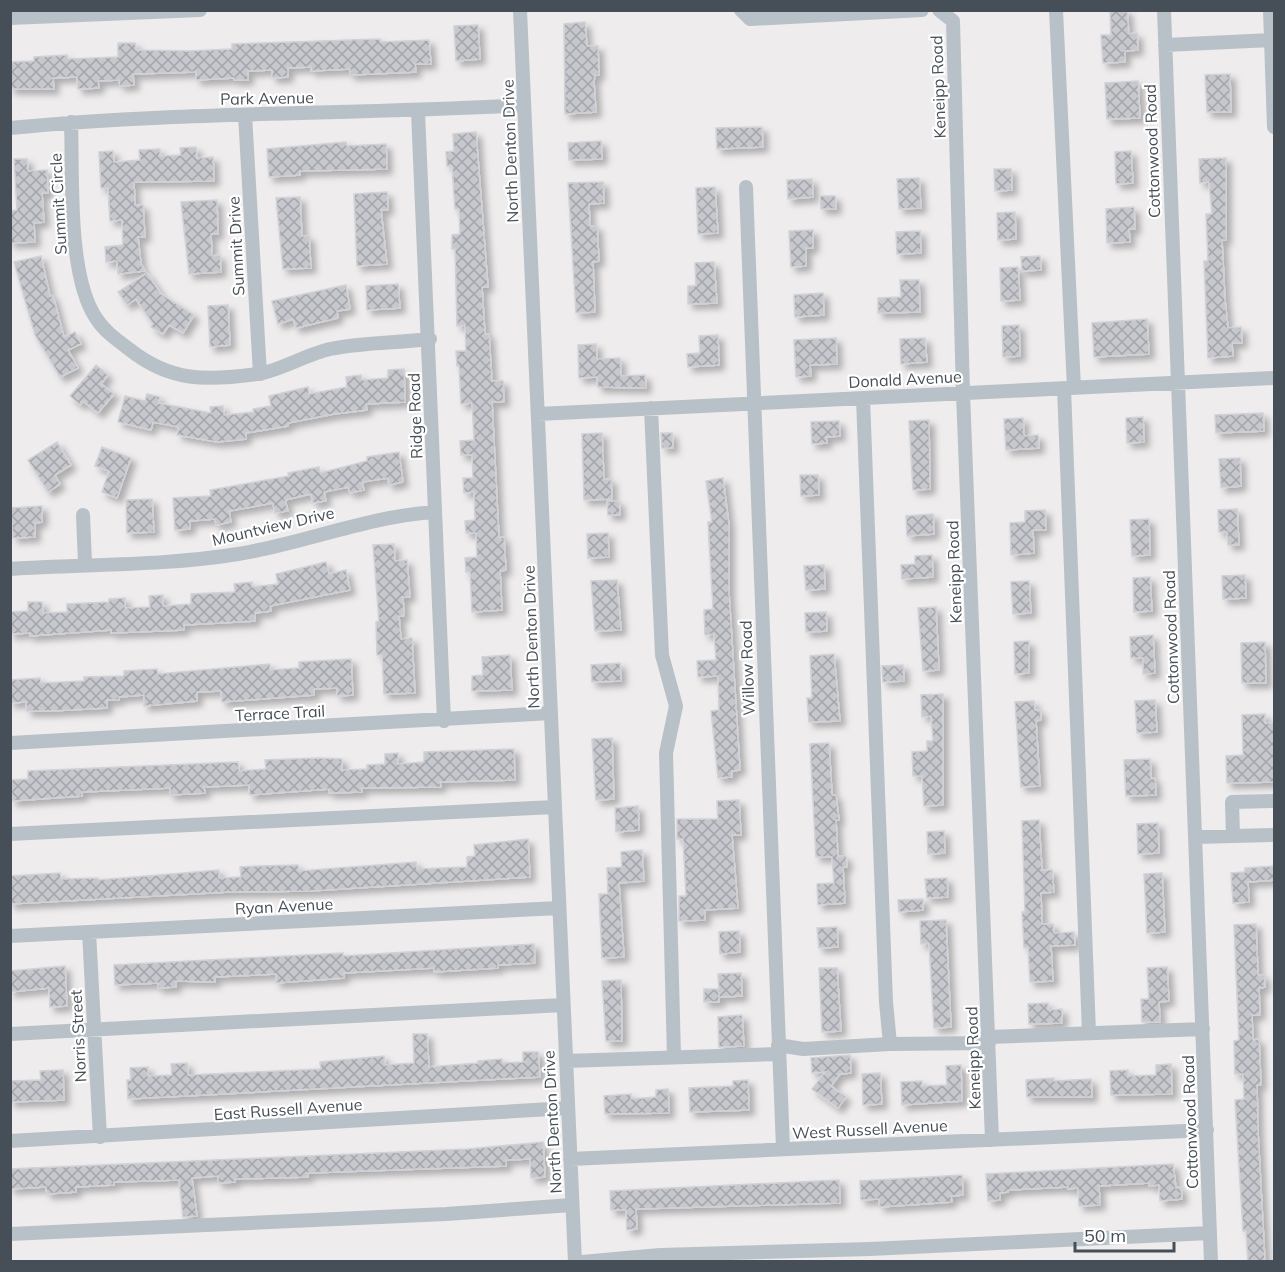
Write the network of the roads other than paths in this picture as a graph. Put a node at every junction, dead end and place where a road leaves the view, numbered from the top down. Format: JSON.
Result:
{"nodes":[{"id":1,"x":200,"y":10,"type":"edge"},
{"id":2,"x":520,"y":10,"type":"edge"},
{"id":3,"x":741,"y":10,"type":"edge"},
{"id":4,"x":922,"y":10,"type":"edge"},
{"id":5,"x":939,"y":10,"type":"edge"},
{"id":6,"x":1056,"y":10,"type":"edge"},
{"id":7,"x":1164,"y":10,"type":"edge"},
{"id":8,"x":1270,"y":10,"type":"edge"},
{"id":9,"x":10,"y":18,"type":"edge"},
{"id":10,"x":1273,"y":40,"type":"edge"},
{"id":11,"x":1165,"y":45,"type":"junction"},
{"id":12,"x":524,"y":105,"type":"junction"},
{"id":13,"x":418,"y":112,"type":"junction"},
{"id":14,"x":245,"y":115,"type":"junction"},
{"id":15,"x":71,"y":122,"type":"junction"},
{"id":16,"x":1275,"y":127,"type":"edge"},
{"id":17,"x":10,"y":128,"type":"edge"},
{"id":18,"x":746,"y":187,"type":"dead end"},
{"id":19,"x":430,"y":339,"type":"junction"},
{"id":20,"x":260,"y":374,"type":"junction"},
{"id":21,"x":1275,"y":378,"type":"edge"},
{"id":22,"x":1178,"y":382,"type":"junction"},
{"id":23,"x":1069,"y":388,"type":"junction"},
{"id":24,"x":963,"y":393,"type":"junction"},
{"id":25,"x":863,"y":398,"type":"junction"},
{"id":26,"x":754,"y":403,"type":"junction"},
{"id":27,"x":651,"y":408,"type":"junction"},
{"id":28,"x":538,"y":414,"type":"junction"},
{"id":29,"x":434,"y":512,"type":"junction"},
{"id":30,"x":83,"y":515,"type":"dead end"},
{"id":31,"x":85,"y":563,"type":"junction"},
{"id":32,"x":10,"y":568,"type":"edge"},
{"id":33,"x":551,"y":713,"type":"junction"},
{"id":34,"x":444,"y":721,"type":"junction"},
{"id":35,"x":10,"y":743,"type":"edge"},
{"id":36,"x":1275,"y":801,"type":"edge"},
{"id":37,"x":555,"y":807,"type":"junction"},
{"id":38,"x":10,"y":834,"type":"edge"},
{"id":39,"x":1275,"y":835,"type":"edge"},
{"id":40,"x":1233,"y":836,"type":"junction"},
{"id":41,"x":1195,"y":837,"type":"junction"},
{"id":42,"x":559,"y":908,"type":"junction"},
{"id":43,"x":89,"y":932,"type":"junction"},
{"id":44,"x":10,"y":936,"type":"edge"},
{"id":45,"x":563,"y":1005,"type":"junction"},
{"id":46,"x":1203,"y":1029,"type":"junction"},
{"id":47,"x":95,"y":1030,"type":"junction"},
{"id":48,"x":1089,"y":1033,"type":"junction"},
{"id":49,"x":10,"y":1034,"type":"edge"},
{"id":50,"x":988,"y":1040,"type":"junction"},
{"id":51,"x":890,"y":1044,"type":"junction"},
{"id":52,"x":778,"y":1049,"type":"junction"},
{"id":53,"x":674,"y":1056,"type":"junction"},
{"id":54,"x":566,"y":1060,"type":"junction"},
{"id":55,"x":568,"y":1108,"type":"junction"},
{"id":56,"x":1207,"y":1130,"type":"junction"},
{"id":57,"x":100,"y":1137,"type":"junction"},
{"id":58,"x":992,"y":1140,"type":"junction"},
{"id":59,"x":10,"y":1141,"type":"edge"},
{"id":60,"x":783,"y":1149,"type":"junction"},
{"id":61,"x":570,"y":1159,"type":"junction"},
{"id":62,"x":572,"y":1205,"type":"junction"},
{"id":63,"x":1210,"y":1233,"type":"junction"},
{"id":64,"x":10,"y":1234,"type":"edge"},
{"id":65,"x":575,"y":1262,"type":"edge"},
{"id":66,"x":582,"y":1262,"type":"edge"},
{"id":67,"x":1211,"y":1262,"type":"edge"}],
"edges":[{"from":1,"to":9,"type":"street"},
{"from":2,"to":12,"type":"street","name":"North Denton Drive"},
{"from":3,"to":4,"type":"street"},
{"from":5,"to":24,"type":"street","name":"Keneipp Road"},
{"from":6,"to":23,"type":"street"},
{"from":7,"to":11,"type":"street","name":"Cottonwood Road"},
{"from":8,"to":10,"type":"street"},
{"from":10,"to":11,"type":"street"},
{"from":10,"to":16,"type":"street"},
{"from":11,"to":22,"type":"street","name":"Cottonwood Road"},
{"from":12,"to":13,"type":"street","name":"Park Avenue"},
{"from":12,"to":28,"type":"street","name":"North Denton Drive"},
{"from":13,"to":14,"type":"street","name":"Park Avenue"},
{"from":13,"to":19,"type":"street","name":"Ridge Road"},
{"from":14,"to":15,"type":"street","name":"Park Avenue"},
{"from":14,"to":20,"type":"street","name":"Summit Drive"},
{"from":15,"to":17,"type":"street","name":"Park Avenue"},
{"from":15,"to":20,"type":"street","name":"Summit Circle"},
{"from":18,"to":26,"type":"street","name":"Willow Road"},
{"from":19,"to":20,"type":"street","name":"Summit Circle"},
{"from":19,"to":29,"type":"street","name":"Ridge Road"},
{"from":21,"to":22,"type":"street","name":"Donald Avenue"},
{"from":22,"to":23,"type":"street","name":"Donald Avenue"},
{"from":22,"to":41,"type":"street","name":"Cottonwood Road"},
{"from":23,"to":24,"type":"street","name":"Donald Avenue"},
{"from":23,"to":48,"type":"street"},
{"from":24,"to":25,"type":"street","name":"Donald Avenue"},
{"from":24,"to":50,"type":"street","name":"Keneipp Road"},
{"from":25,"to":26,"type":"street","name":"Donald Avenue"},
{"from":25,"to":51,"type":"street"},
{"from":26,"to":27,"type":"street","name":"Donald Avenue"},
{"from":26,"to":52,"type":"street","name":"Willow Road"},
{"from":27,"to":28,"type":"street","name":"Donald Avenue"},
{"from":27,"to":53,"type":"street"},
{"from":28,"to":33,"type":"street","name":"North Denton Drive"},
{"from":29,"to":31,"type":"street","name":"Mountview Drive"},
{"from":29,"to":34,"type":"street","name":"Ridge Road"},
{"from":30,"to":31,"type":"street"},
{"from":31,"to":32,"type":"street","name":"Mountview Drive"},
{"from":33,"to":34,"type":"street","name":"Terrace Trail"},
{"from":33,"to":37,"type":"street","name":"North Denton Drive"},
{"from":34,"to":35,"type":"street","name":"Terrace Trail"},
{"from":36,"to":40,"type":"street"},
{"from":37,"to":38,"type":"street"},
{"from":37,"to":42,"type":"street","name":"North Denton Drive"},
{"from":39,"to":40,"type":"street"},
{"from":40,"to":41,"type":"street"},
{"from":41,"to":46,"type":"street","name":"Cottonwood Road"},
{"from":42,"to":43,"type":"street","name":"Ryan Avenue"},
{"from":42,"to":45,"type":"street","name":"North Denton Drive"},
{"from":43,"to":44,"type":"street","name":"Ryan Avenue"},
{"from":43,"to":47,"type":"street","name":"Norris Street"},
{"from":45,"to":47,"type":"street"},
{"from":45,"to":54,"type":"street","name":"North Denton Drive"},
{"from":46,"to":48,"type":"street"},
{"from":46,"to":56,"type":"street","name":"Cottonwood Road"},
{"from":47,"to":49,"type":"street"},
{"from":47,"to":57,"type":"street","name":"Norris Street"},
{"from":48,"to":50,"type":"street"},
{"from":50,"to":51,"type":"street"},
{"from":50,"to":58,"type":"street","name":"Keneipp Road"},
{"from":51,"to":52,"type":"street"},
{"from":52,"to":53,"type":"street"},
{"from":52,"to":60,"type":"street","name":"Willow Road"},
{"from":53,"to":54,"type":"street"},
{"from":54,"to":55,"type":"street","name":"North Denton Drive"},
{"from":55,"to":57,"type":"street","name":"East Russell Avenue"},
{"from":55,"to":61,"type":"street","name":"North Denton Drive"},
{"from":56,"to":58,"type":"street","name":"West Russell Avenue"},
{"from":56,"to":63,"type":"street","name":"Cottonwood Road"},
{"from":57,"to":59,"type":"street","name":"East Russell Avenue"},
{"from":58,"to":60,"type":"street","name":"West Russell Avenue"},
{"from":60,"to":61,"type":"street","name":"West Russell Avenue"},
{"from":61,"to":62,"type":"street","name":"North Denton Drive"},
{"from":62,"to":64,"type":"street"},
{"from":62,"to":65,"type":"street","name":"North Denton Drive"},
{"from":63,"to":66,"type":"street"},
{"from":63,"to":67,"type":"street","name":"Cottonwood Road"}]}
